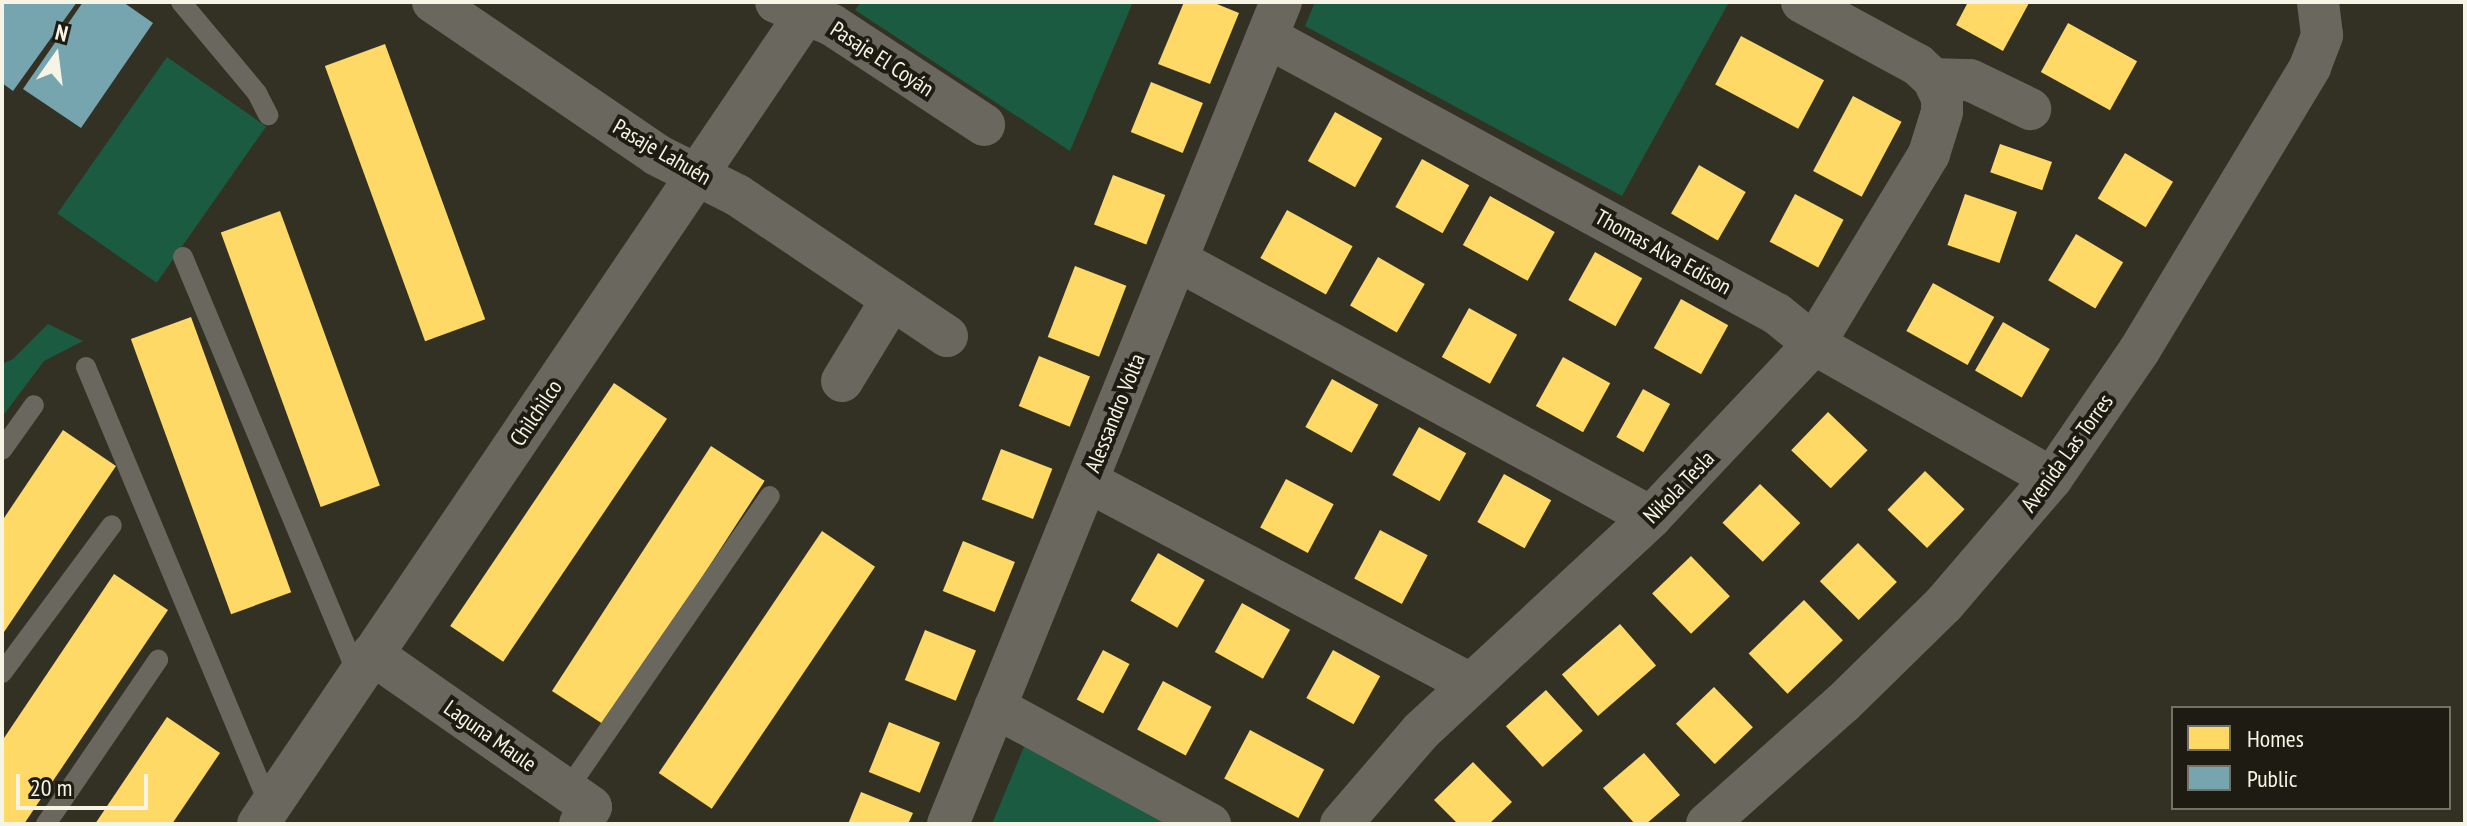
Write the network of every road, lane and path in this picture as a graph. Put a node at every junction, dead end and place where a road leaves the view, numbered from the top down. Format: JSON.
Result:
{"nodes":[{"id":1,"x":181,"y":2,"type":"edge"},
{"id":2,"x":433,"y":2,"type":"edge"},
{"id":3,"x":1802,"y":2,"type":"edge"},
{"id":4,"x":2319,"y":5,"type":"edge"},
{"id":5,"x":799,"y":6,"type":"edge"},
{"id":6,"x":1274,"y":19,"type":"edge"},
{"id":7,"x":1937,"y":88,"type":"junction"},
{"id":8,"x":2030,"y":109,"type":"dead end"},
{"id":9,"x":268,"y":115,"type":"dead end"},
{"id":10,"x":984,"y":125,"type":"dead end"},
{"id":11,"x":697,"y":175,"type":"junction"},
{"id":12,"x":183,"y":257,"type":"dead end"},
{"id":13,"x":1177,"y":260,"type":"junction"},
{"id":14,"x":892,"y":299,"type":"junction"},
{"id":15,"x":947,"y":336,"type":"dead end"},
{"id":16,"x":1814,"y":344,"type":"junction"},
{"id":17,"x":86,"y":367,"type":"dead end"},
{"id":18,"x":842,"y":381,"type":"dead end"},
{"id":19,"x":34,"y":405,"type":"dead end"},
{"id":20,"x":2,"y":450,"type":"edge"},
{"id":21,"x":2052,"y":478,"type":"junction"},
{"id":22,"x":1087,"y":481,"type":"junction"},
{"id":23,"x":770,"y":496,"type":"dead end"},
{"id":24,"x":1651,"y":517,"type":"junction"},
{"id":25,"x":112,"y":525,"type":"dead end"},
{"id":26,"x":158,"y":660,"type":"dead end"},
{"id":27,"x":365,"y":665,"type":"junction"},
{"id":28,"x":2,"y":673,"type":"edge"},
{"id":29,"x":1471,"y":684,"type":"junction"},
{"id":30,"x":995,"y":707,"type":"junction"},
{"id":31,"x":574,"y":807,"type":"edge"},
{"id":32,"x":264,"y":815,"type":"edge"},
{"id":33,"x":46,"y":824,"type":"edge"},
{"id":34,"x":948,"y":824,"type":"edge"},
{"id":35,"x":1210,"y":824,"type":"edge"},
{"id":36,"x":1341,"y":824,"type":"edge"},
{"id":37,"x":1707,"y":824,"type":"edge"}],
"edges":[{"from":1,"to":9,"type":"lane"},
{"from":2,"to":11,"type":"street","name":"Pasaje Lahuén"},
{"from":3,"to":7,"type":"street"},
{"from":4,"to":21,"type":"street","name":"Avenida Las Torres"},
{"from":5,"to":10,"type":"street","name":"Pasaje El Coyán"},
{"from":5,"to":11,"type":"street","name":"Chilchilco"},
{"from":6,"to":13,"type":"street","name":"Alessandro Volta"},
{"from":6,"to":16,"type":"street","name":"Thomas Alva Edison"},
{"from":7,"to":8,"type":"street"},
{"from":7,"to":16,"type":"street","name":"Nikola Tesla"},
{"from":11,"to":14,"type":"street","name":"Pasaje Lahuén"},
{"from":11,"to":27,"type":"street","name":"Chilchilco"},
{"from":12,"to":27,"type":"lane"},
{"from":13,"to":22,"type":"street","name":"Alessandro Volta"},
{"from":13,"to":24,"type":"street"},
{"from":14,"to":15,"type":"street","name":"Pasaje Lahuén"},
{"from":14,"to":18,"type":"street"},
{"from":16,"to":21,"type":"street","name":"Thomas Alva Edison"},
{"from":16,"to":24,"type":"street","name":"Nikola Tesla"},
{"from":17,"to":32,"type":"lane"},
{"from":19,"to":20,"type":"lane"},
{"from":21,"to":37,"type":"street","name":"Avenida Las Torres"},
{"from":22,"to":29,"type":"street"},
{"from":22,"to":30,"type":"street","name":"Alessandro Volta"},
{"from":23,"to":31,"type":"lane"},
{"from":24,"to":29,"type":"street","name":"Nikola Tesla"},
{"from":25,"to":28,"type":"lane"},
{"from":26,"to":33,"type":"lane"},
{"from":27,"to":31,"type":"street","name":"Laguna Maule"},
{"from":27,"to":32,"type":"street","name":"Chilchilco"},
{"from":29,"to":36,"type":"street","name":"Nikola Tesla"},
{"from":30,"to":34,"type":"street","name":"Alessandro Volta"},
{"from":30,"to":35,"type":"street"}]}
